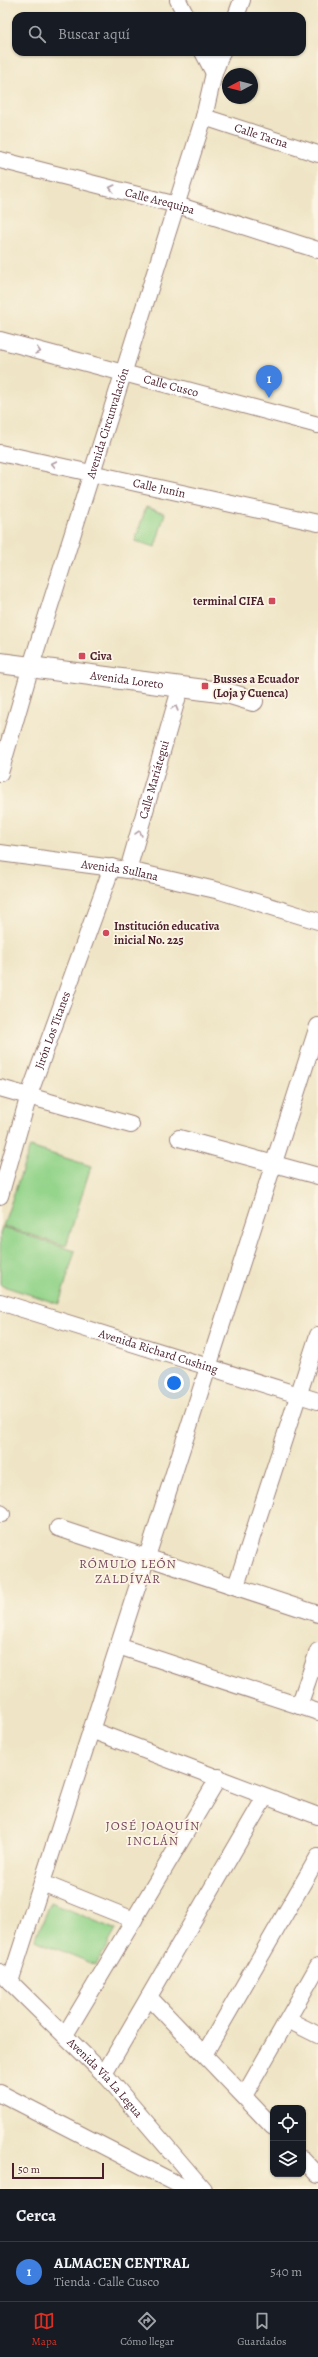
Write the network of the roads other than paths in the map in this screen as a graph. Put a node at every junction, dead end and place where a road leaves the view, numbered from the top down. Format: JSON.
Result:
{"nodes":[{"id":1,"x":178,"y":0,"type":"edge"},
{"id":2,"x":242,"y":0,"type":"edge"},
{"id":3,"x":184,"y":12,"type":"edge"},
{"id":4,"x":238,"y":12,"type":"edge"},
{"id":5,"x":205,"y":56,"type":"edge"},
{"id":6,"x":220,"y":56,"type":"edge"},
{"id":7,"x":214,"y":73,"type":"junction"},
{"id":8,"x":204,"y":117,"type":"junction"},
{"id":9,"x":318,"y":154,"type":"edge"},
{"id":10,"x":0,"y":160,"type":"edge"},
{"id":11,"x":176,"y":205,"type":"junction"},
{"id":12,"x":318,"y":250,"type":"edge"},
{"id":13,"x":0,"y":340,"type":"edge"},
{"id":14,"x":122,"y":374,"type":"junction"},
{"id":15,"x":318,"y":425,"type":"edge"},
{"id":16,"x":0,"y":453,"type":"edge"},
{"id":17,"x":92,"y":472,"type":"junction"},
{"id":18,"x":318,"y":523,"type":"edge"},
{"id":19,"x":0,"y":662,"type":"edge"},
{"id":20,"x":31,"y":666,"type":"junction"},
{"id":21,"x":180,"y":688,"type":"junction"},
{"id":22,"x":253,"y":702,"type":"dead end"},
{"id":23,"x":0,"y":773,"type":"edge"},
{"id":24,"x":0,"y":853,"type":"edge"},
{"id":25,"x":112,"y":867,"type":"junction"},
{"id":26,"x":128,"y":870,"type":"junction"},
{"id":27,"x":318,"y":921,"type":"edge"},
{"id":28,"x":318,"y":1026,"type":"edge"},
{"id":29,"x":0,"y":1088,"type":"edge"},
{"id":30,"x":29,"y":1095,"type":"junction"},
{"id":31,"x":131,"y":1125,"type":"dead end"},
{"id":32,"x":179,"y":1138,"type":"dead end"},
{"id":33,"x":274,"y":1164,"type":"junction"},
{"id":34,"x":318,"y":1176,"type":"edge"},
{"id":35,"x":0,"y":1196,"type":"edge"},
{"id":36,"x":0,"y":1302,"type":"edge"},
{"id":37,"x":318,"y":1335,"type":"edge"},
{"id":38,"x":208,"y":1368,"type":"junction"},
{"id":39,"x":298,"y":1395,"type":"junction"},
{"id":40,"x":318,"y":1401,"type":"edge"},
{"id":41,"x":58,"y":1528,"type":"dead end"},
{"id":42,"x":147,"y":1558,"type":"junction"},
{"id":43,"x":236,"y":1586,"type":"junction"},
{"id":44,"x":318,"y":1614,"type":"edge"},
{"id":45,"x":118,"y":1646,"type":"junction"},
{"id":46,"x":318,"y":1650,"type":"edge"},
{"id":47,"x":299,"y":1706,"type":"junction"},
{"id":48,"x":318,"y":1712,"type":"edge"},
{"id":49,"x":91,"y":1730,"type":"junction"},
{"id":50,"x":219,"y":1777,"type":"junction"},
{"id":51,"x":265,"y":1798,"type":"junction"},
{"id":52,"x":318,"y":1816,"type":"edge"},
{"id":53,"x":318,"y":1857,"type":"edge"},
{"id":54,"x":42,"y":1882,"type":"junction"},
{"id":55,"x":134,"y":1920,"type":"junction"},
{"id":56,"x":318,"y":1966,"type":"edge"},
{"id":57,"x":5,"y":1977,"type":"edge"},
{"id":58,"x":149,"y":1997,"type":"junction"},
{"id":59,"x":288,"y":2020,"type":"junction"},
{"id":60,"x":65,"y":2035,"type":"junction"},
{"id":61,"x":318,"y":2035,"type":"edge"},
{"id":62,"x":205,"y":2053,"type":"junction"},
{"id":63,"x":104,"y":2074,"type":"junction"},
{"id":64,"x":0,"y":2093,"type":"edge"},
{"id":65,"x":244,"y":2096,"type":"junction"},
{"id":66,"x":270,"y":2124,"type":"edge"},
{"id":67,"x":306,"y":2162,"type":"edge"},
{"id":68,"x":318,"y":2175,"type":"edge"},
{"id":69,"x":186,"y":2189,"type":"edge"},
{"id":70,"x":204,"y":2189,"type":"edge"}],
"edges":[{"from":1,"to":3,"type":"street"},
{"from":2,"to":4,"type":"street"},
{"from":5,"to":7,"type":"street"},
{"from":6,"to":7,"type":"street","name":"Avenida Circunvalación"},
{"from":7,"to":8,"type":"street","name":"Avenida Circunvalación"},
{"from":8,"to":9,"type":"street","name":"Calle Tacna"},
{"from":8,"to":11,"type":"street","name":"Avenida Circunvalación"},
{"from":11,"to":10,"type":"street","name":"Calle Arequipa","one_way":true},
{"from":11,"to":12,"type":"street","name":"Calle Arequipa"},
{"from":11,"to":14,"type":"street","name":"Avenida Circunvalación"},
{"from":13,"to":14,"type":"street","name":"Calle Cusco","one_way":true},
{"from":14,"to":15,"type":"street","name":"Calle Cusco"},
{"from":14,"to":17,"type":"street","name":"Avenida Circunvalación"},
{"from":17,"to":16,"type":"street","name":"Calle Junín","one_way":true},
{"from":17,"to":18,"type":"street","name":"Calle Junín"},
{"from":17,"to":20,"type":"street","name":"Avenida Circunvalación"},
{"from":19,"to":20,"type":"main road","name":"Avenida Loreto"},
{"from":20,"to":21,"type":"main road","name":"Avenida Loreto"},
{"from":20,"to":23,"type":"street","name":"Avenida Circunvalación"},
{"from":21,"to":22,"type":"main road","name":"Avenida Loreto"},
{"from":26,"to":21,"type":"street","name":"Calle Mariátegui","one_way":true},
{"from":24,"to":25,"type":"street","name":"Avenida Sullana"},
{"from":25,"to":26,"type":"street","name":"Avenida Sullana"},
{"from":25,"to":30,"type":"street","name":"Jirón Los Titanes"},
{"from":26,"to":27,"type":"street","name":"Avenida Sullana"},
{"from":28,"to":33,"type":"street"},
{"from":29,"to":30,"type":"street"},
{"from":30,"to":31,"type":"street"},
{"from":30,"to":35,"type":"street","name":"Jirón Los Titanes"},
{"from":32,"to":33,"type":"street"},
{"from":33,"to":34,"type":"street"},
{"from":33,"to":38,"type":"street"},
{"from":36,"to":38,"type":"street","name":"Avenida Richard Cushing"},
{"from":37,"to":39,"type":"street"},
{"from":38,"to":39,"type":"street","name":"Avenida Richard Cushing"},
{"from":38,"to":42,"type":"street"},
{"from":39,"to":40,"type":"street","name":"Avenida Richard Cushing"},
{"from":39,"to":43,"type":"street"},
{"from":41,"to":42,"type":"street"},
{"from":42,"to":43,"type":"street"},
{"from":42,"to":45,"type":"street"},
{"from":43,"to":44,"type":"street"},
{"from":45,"to":47,"type":"street"},
{"from":45,"to":49,"type":"street"},
{"from":46,"to":47,"type":"street"},
{"from":47,"to":48,"type":"street"},
{"from":49,"to":50,"type":"street"},
{"from":49,"to":54,"type":"street"},
{"from":50,"to":51,"type":"street"},
{"from":50,"to":55,"type":"street"},
{"from":51,"to":52,"type":"street"},
{"from":51,"to":58,"type":"street"},
{"from":53,"to":62,"type":"street"},
{"from":54,"to":55,"type":"street"},
{"from":54,"to":57,"type":"street"},
{"from":55,"to":60,"type":"street"},
{"from":56,"to":59,"type":"street"},
{"from":57,"to":60,"type":"street","name":"Avenida Vía La Legua"},
{"from":58,"to":62,"type":"street"},
{"from":58,"to":63,"type":"street"},
{"from":59,"to":61,"type":"street"},
{"from":59,"to":65,"type":"street"},
{"from":60,"to":63,"type":"street","name":"Avenida Vía La Legua"},
{"from":62,"to":65,"type":"street"},
{"from":63,"to":70,"type":"street","name":"Avenida Vía La Legua"},
{"from":64,"to":69,"type":"street"},
{"from":65,"to":66,"type":"street"},
{"from":67,"to":68,"type":"street"}]}
